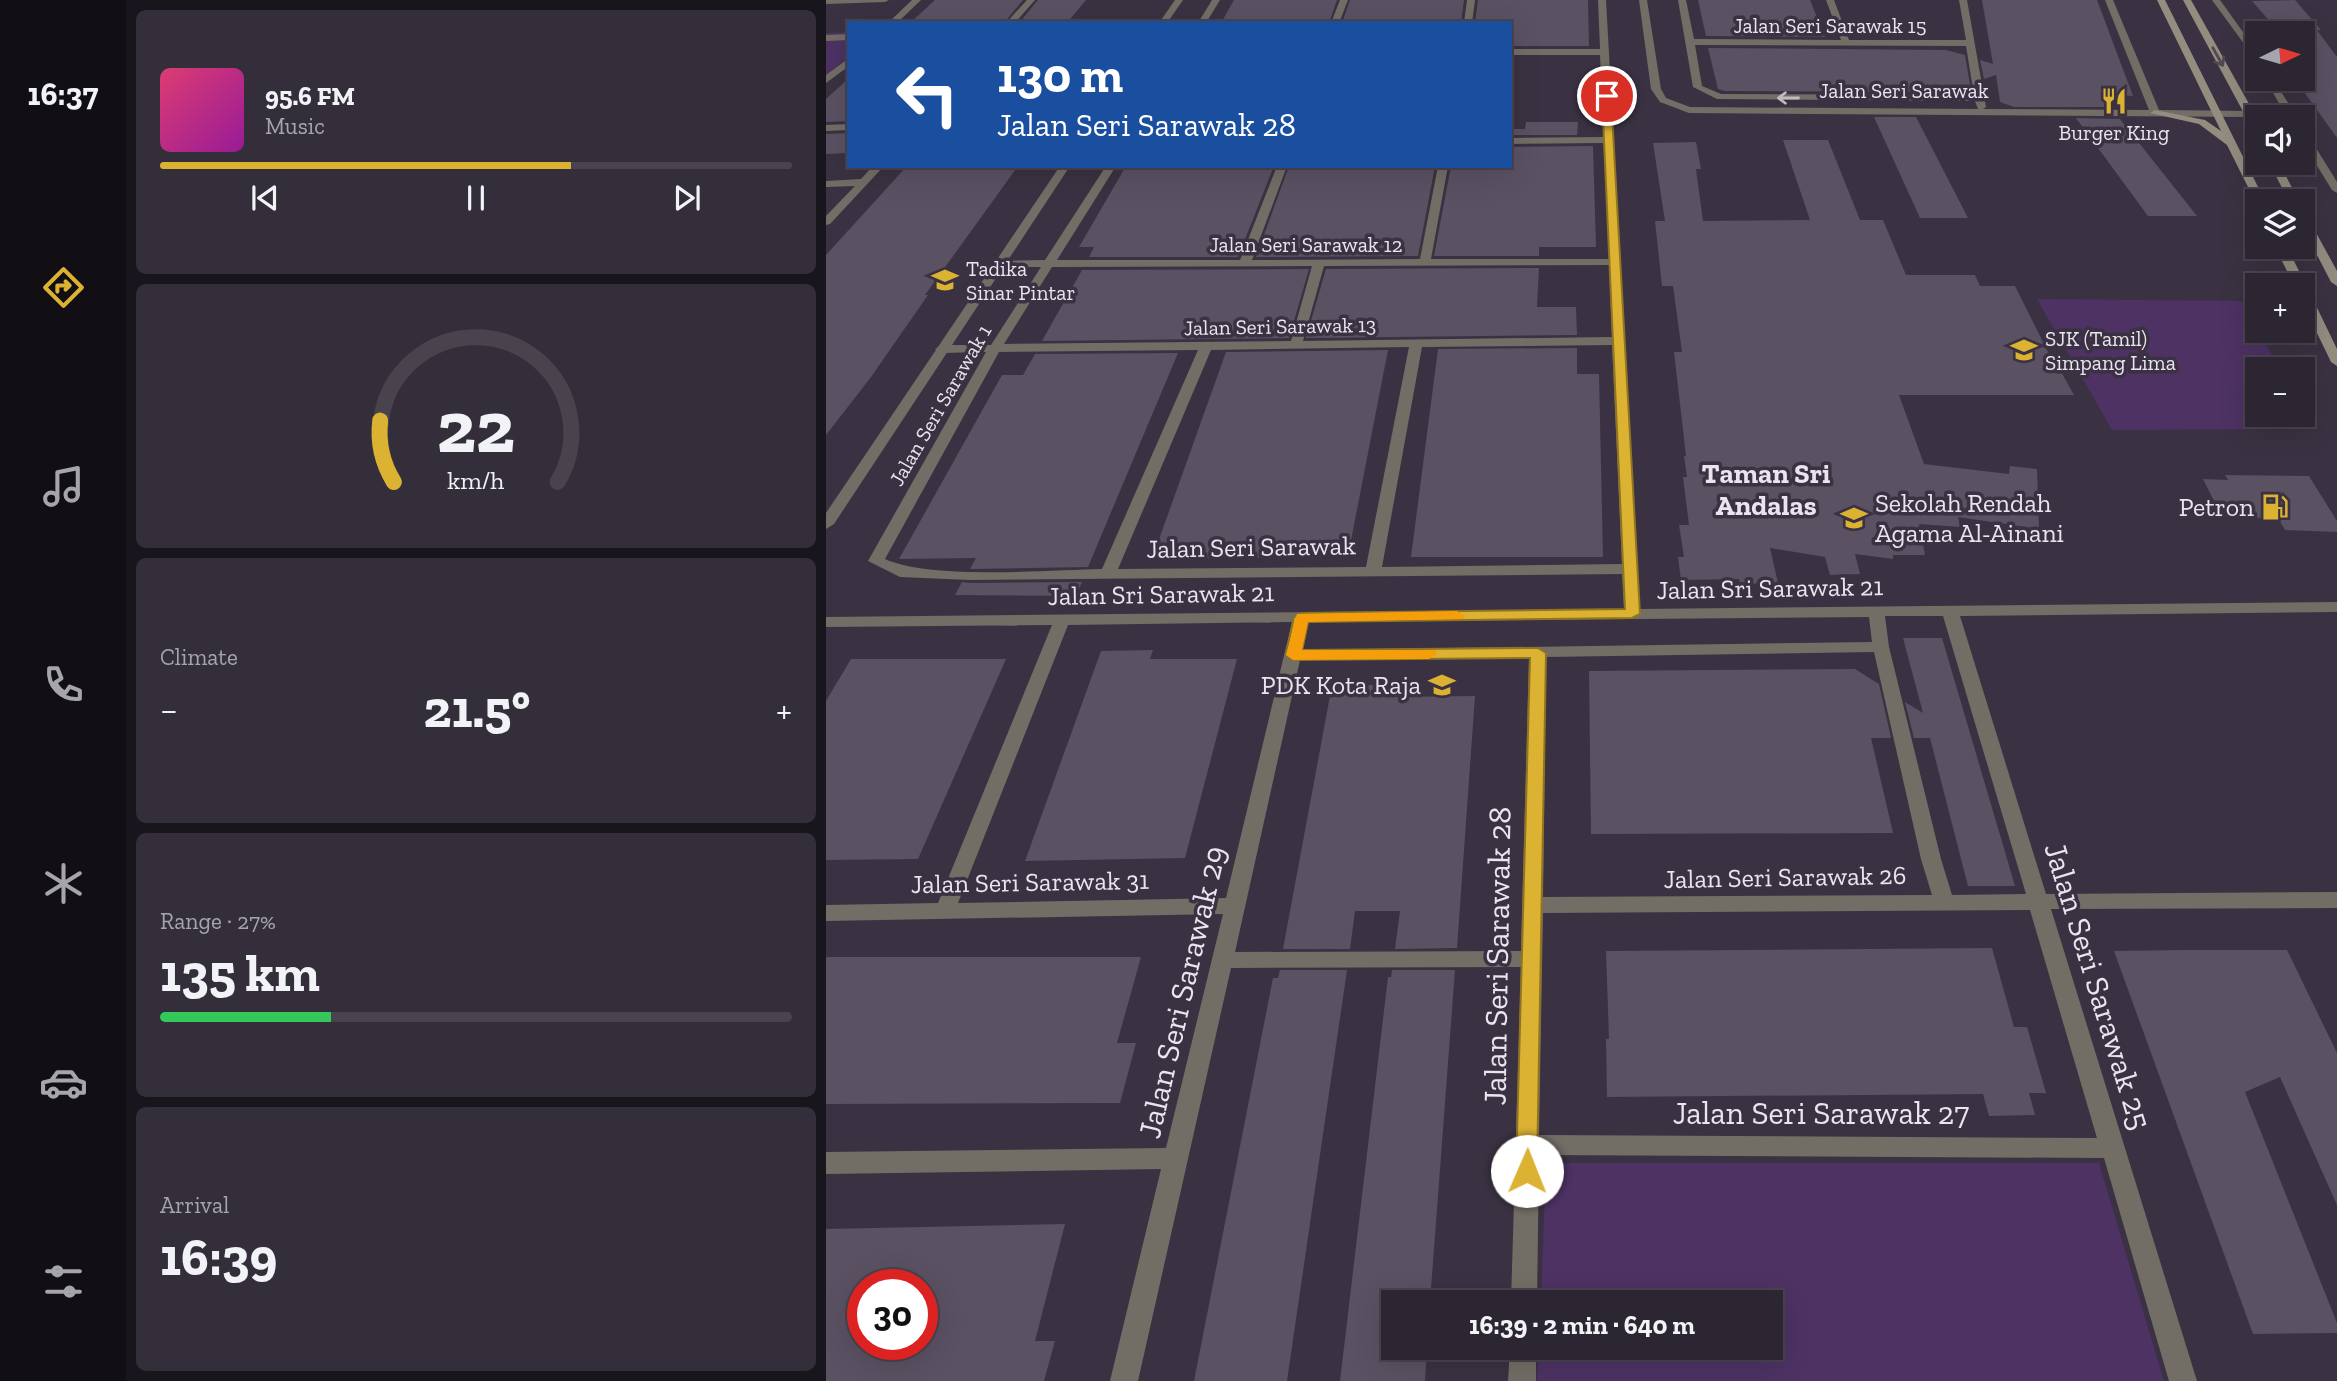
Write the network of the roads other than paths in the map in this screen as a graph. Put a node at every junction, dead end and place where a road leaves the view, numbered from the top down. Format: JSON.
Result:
{"nodes":[{"id":1,"x":885,"y":0,"type":"edge"},
{"id":2,"x":917,"y":0,"type":"edge"},
{"id":3,"x":1031,"y":0,"type":"edge"},
{"id":4,"x":1179,"y":0,"type":"edge"},
{"id":5,"x":1216,"y":0,"type":"edge"},
{"id":6,"x":1344,"y":0,"type":"edge"},
{"id":7,"x":1471,"y":0,"type":"edge"},
{"id":8,"x":1602,"y":0,"type":"edge"},
{"id":9,"x":1643,"y":0,"type":"edge"},
{"id":10,"x":1682,"y":0,"type":"edge"},
{"id":11,"x":1830,"y":0,"type":"edge"},
{"id":12,"x":1963,"y":0,"type":"edge"},
{"id":13,"x":2109,"y":0,"type":"edge"},
{"id":14,"x":2161,"y":0,"type":"edge"},
{"id":15,"x":2187,"y":0,"type":"edge"},
{"id":16,"x":2216,"y":0,"type":"edge"},
{"id":17,"x":826,"y":2,"type":"edge"},
{"id":18,"x":894,"y":21,"type":"edge"},
{"id":19,"x":1012,"y":21,"type":"edge"},
{"id":20,"x":1164,"y":21,"type":"edge"},
{"id":21,"x":1203,"y":21,"type":"edge"},
{"id":22,"x":1336,"y":21,"type":"edge"},
{"id":23,"x":1468,"y":21,"type":"edge"},
{"id":24,"x":847,"y":37,"type":"edge"},
{"id":25,"x":826,"y":38,"type":"edge"},
{"id":26,"x":2245,"y":41,"type":"edge"},
{"id":27,"x":1690,"y":42,"type":"junction"},
{"id":28,"x":1846,"y":43,"type":"junction"},
{"id":29,"x":1970,"y":43,"type":"junction"},
{"id":30,"x":1512,"y":52,"type":"edge"},
{"id":31,"x":1605,"y":52,"type":"junction"},
{"id":32,"x":847,"y":63,"type":"edge"},
{"id":33,"x":826,"y":80,"type":"edge"},
{"id":34,"x":2209,"y":94,"type":"junction"},
{"id":35,"x":1979,"y":98,"type":"junction"},
{"id":36,"x":2245,"y":105,"type":"edge"},
{"id":37,"x":1982,"y":112,"type":"junction"},
{"id":38,"x":2155,"y":113,"type":"junction"},
{"id":39,"x":2219,"y":113,"type":"junction"},
{"id":40,"x":2245,"y":114,"type":"edge"},
{"id":41,"x":847,"y":127,"type":"edge"},
{"id":42,"x":826,"y":128,"type":"edge"},
{"id":43,"x":1609,"y":140,"type":"junction"},
{"id":44,"x":1512,"y":141,"type":"edge"},
{"id":45,"x":2233,"y":145,"type":"junction"},
{"id":46,"x":2245,"y":154,"type":"edge"},
{"id":47,"x":2315,"y":154,"type":"edge"},
{"id":48,"x":876,"y":168,"type":"edge"},
{"id":49,"x":1064,"y":168,"type":"edge"},
{"id":50,"x":1110,"y":168,"type":"edge"},
{"id":51,"x":1281,"y":168,"type":"edge"},
{"id":52,"x":1443,"y":168,"type":"edge"},
{"id":53,"x":2270,"y":175,"type":"edge"},
{"id":54,"x":864,"y":183,"type":"junction"},
{"id":55,"x":826,"y":184,"type":"edge"},
{"id":56,"x":2283,"y":189,"type":"edge"},
{"id":57,"x":2337,"y":190,"type":"edge"},
{"id":58,"x":826,"y":222,"type":"edge"},
{"id":59,"x":2315,"y":241,"type":"edge"},
{"id":60,"x":1425,"y":262,"type":"junction"},
{"id":61,"x":1615,"y":262,"type":"junction"},
{"id":62,"x":1245,"y":263,"type":"junction"},
{"id":63,"x":1319,"y":263,"type":"junction"},
{"id":64,"x":998,"y":264,"type":"junction"},
{"id":65,"x":1050,"y":264,"type":"junction"},
{"id":66,"x":2337,"y":282,"type":"edge"},
{"id":67,"x":2315,"y":316,"type":"edge"},
{"id":68,"x":1619,"y":341,"type":"junction"},
{"id":69,"x":1416,"y":344,"type":"junction"},
{"id":70,"x":1296,"y":345,"type":"junction"},
{"id":71,"x":1206,"y":346,"type":"junction"},
{"id":72,"x":995,"y":348,"type":"junction"},
{"id":73,"x":941,"y":349,"type":"junction"},
{"id":74,"x":2337,"y":362,"type":"edge"},
{"id":75,"x":826,"y":524,"type":"edge"},
{"id":76,"x":876,"y":561,"type":"joint"},
{"id":77,"x":1630,"y":569,"type":"junction"},
{"id":78,"x":1373,"y":570,"type":"junction"},
{"id":79,"x":1108,"y":573,"type":"junction"},
{"id":80,"x":2337,"y":607,"type":"edge"},
{"id":81,"x":1875,"y":611,"type":"junction"},
{"id":82,"x":1950,"y":611,"type":"junction"},
{"id":83,"x":1632,"y":614,"type":"junction"},
{"id":84,"x":1302,"y":617,"type":"junction"},
{"id":85,"x":1062,"y":620,"type":"junction"},
{"id":86,"x":826,"y":623,"type":"edge"},
{"id":87,"x":1881,"y":647,"type":"junction"},
{"id":88,"x":1538,"y":653,"type":"junction"},
{"id":89,"x":1293,"y":655,"type":"junction"},
{"id":90,"x":2039,"y":900,"type":"junction"},
{"id":91,"x":2336,"y":900,"type":"edge"},
{"id":92,"x":1944,"y":901,"type":"junction"},
{"id":93,"x":1533,"y":905,"type":"junction"},
{"id":94,"x":1235,"y":906,"type":"junction"},
{"id":95,"x":945,"y":911,"type":"junction"},
{"id":96,"x":826,"y":913,"type":"edge"},
{"id":97,"x":1531,"y":959,"type":"junction"},
{"id":98,"x":1222,"y":960,"type":"junction"},
{"id":99,"x":1527,"y":1145,"type":"junction"},
{"id":100,"x":2114,"y":1148,"type":"junction"},
{"id":101,"x":1176,"y":1158,"type":"junction"},
{"id":102,"x":826,"y":1163,"type":"edge"},
{"id":103,"x":1524,"y":1290,"type":"edge"},
{"id":104,"x":1523,"y":1360,"type":"edge"},
{"id":105,"x":1124,"y":1381,"type":"edge"},
{"id":106,"x":1522,"y":1381,"type":"edge"},
{"id":107,"x":2183,"y":1381,"type":"edge"}],
"edges":[{"from":1,"to":17,"type":"street"},
{"from":2,"to":18,"type":"street"},
{"from":3,"to":19,"type":"street"},
{"from":4,"to":20,"type":"street"},
{"from":5,"to":21,"type":"street"},
{"from":6,"to":22,"type":"street"},
{"from":7,"to":23,"type":"street"},
{"from":8,"to":31,"type":"street"},
{"from":9,"to":37,"type":"street","name":"Jalan Seri Sarawak"},
{"from":10,"to":27,"type":"street"},
{"from":11,"to":28,"type":"street"},
{"from":12,"to":29,"type":"street"},
{"from":13,"to":38,"type":"street"},
{"from":14,"to":34,"type":"main road"},
{"from":15,"to":36,"type":"main road","one_way":true},
{"from":16,"to":26,"type":"street"},
{"from":24,"to":25,"type":"street"},
{"from":27,"to":28,"type":"street","name":"Jalan Seri Sarawak 15"},
{"from":35,"to":27,"type":"street","one_way":true},
{"from":28,"to":29,"type":"street","name":"Jalan Seri Sarawak 15"},
{"from":29,"to":35,"type":"street"},
{"from":30,"to":31,"type":"street"},
{"from":31,"to":43,"type":"street"},
{"from":32,"to":33,"type":"street"},
{"from":34,"to":38,"type":"main road"},
{"from":34,"to":39,"type":"main road"},
{"from":35,"to":37,"type":"street"},
{"from":37,"to":38,"type":"street","name":"Jalan Seri Sarawak"},
{"from":38,"to":39,"type":"street","name":"Jalan Seri Sarawak"},
{"from":38,"to":45,"type":"main road"},
{"from":39,"to":40,"type":"street","name":"Jalan Seri Sarawak"},
{"from":39,"to":45,"type":"main road"},
{"from":41,"to":42,"type":"street"},
{"from":43,"to":44,"type":"street"},
{"from":43,"to":61,"type":"street"},
{"from":45,"to":46,"type":"main road"},
{"from":47,"to":57,"type":"street"},
{"from":48,"to":54,"type":"street"},
{"from":49,"to":64,"type":"street"},
{"from":50,"to":65,"type":"street","name":"Jalan Seri Sarawak 1"},
{"from":51,"to":62,"type":"street"},
{"from":52,"to":60,"type":"street"},
{"from":53,"to":56,"type":"main road"},
{"from":54,"to":55,"type":"street"},
{"from":54,"to":58,"type":"street"},
{"from":59,"to":66,"type":"main road"},
{"from":60,"to":61,"type":"street","name":"Jalan Seri Sarawak 12"},
{"from":60,"to":63,"type":"street","name":"Jalan Seri Sarawak 12"},
{"from":61,"to":68,"type":"street"},
{"from":62,"to":63,"type":"street","name":"Jalan Seri Sarawak 12"},
{"from":62,"to":65,"type":"street","name":"Jalan Seri Sarawak 12"},
{"from":63,"to":70,"type":"street"},
{"from":64,"to":65,"type":"street","name":"Jalan Seri Sarawak 12"},
{"from":64,"to":73,"type":"street"},
{"from":65,"to":72,"type":"street","name":"Jalan Seri Sarawak 1"},
{"from":67,"to":74,"type":"main road"},
{"from":68,"to":69,"type":"street","name":"Jalan Seri Sarawak 13"},
{"from":68,"to":77,"type":"street"},
{"from":69,"to":70,"type":"street","name":"Jalan Seri Sarawak 13"},
{"from":69,"to":78,"type":"street"},
{"from":70,"to":71,"type":"street","name":"Jalan Seri Sarawak 13"},
{"from":71,"to":72,"type":"street","name":"Jalan Seri Sarawak 13"},
{"from":71,"to":79,"type":"street"},
{"from":72,"to":73,"type":"street","name":"Jalan Seri Sarawak 13"},
{"from":72,"to":76,"type":"street","name":"Jalan Seri Sarawak 1"},
{"from":73,"to":75,"type":"street"},
{"from":76,"to":79,"type":"street","name":"Jalan Seri Sarawak"},
{"from":77,"to":78,"type":"street","name":"Jalan Seri Sarawak"},
{"from":77,"to":83,"type":"street"},
{"from":78,"to":79,"type":"street","name":"Jalan Seri Sarawak"},
{"from":80,"to":82,"type":"street","name":"Jalan Sri Sarawak 21"},
{"from":81,"to":82,"type":"street","name":"Jalan Sri Sarawak 21"},
{"from":81,"to":83,"type":"street","name":"Jalan Sri Sarawak 21"},
{"from":81,"to":87,"type":"street"},
{"from":82,"to":90,"type":"street","name":"Jalan Seri Sarawak 25"},
{"from":83,"to":84,"type":"street","name":"Jalan Sri Sarawak 21"},
{"from":84,"to":85,"type":"street","name":"Jalan Sri Sarawak 21"},
{"from":84,"to":89,"type":"street","name":"Jalan Seri Sarawak 29"},
{"from":85,"to":86,"type":"street","name":"Jalan Sri Sarawak 21"},
{"from":85,"to":95,"type":"street"},
{"from":87,"to":88,"type":"street"},
{"from":87,"to":92,"type":"street"},
{"from":88,"to":89,"type":"street"},
{"from":88,"to":93,"type":"street","name":"Jalan Seri Sarawak 28"},
{"from":89,"to":94,"type":"street","name":"Jalan Seri Sarawak 29"},
{"from":90,"to":91,"type":"street","name":"Jalan Seri Sarawak 26"},
{"from":90,"to":92,"type":"street","name":"Jalan Seri Sarawak 26"},
{"from":90,"to":100,"type":"street","name":"Jalan Seri Sarawak 25"},
{"from":92,"to":93,"type":"street","name":"Jalan Seri Sarawak 26"},
{"from":93,"to":97,"type":"street","name":"Jalan Seri Sarawak 28"},
{"from":94,"to":95,"type":"street","name":"Jalan Seri Sarawak 31"},
{"from":94,"to":98,"type":"street","name":"Jalan Seri Sarawak 29"},
{"from":95,"to":96,"type":"street","name":"Jalan Seri Sarawak 31"},
{"from":97,"to":98,"type":"street"},
{"from":97,"to":99,"type":"street","name":"Jalan Seri Sarawak 28"},
{"from":98,"to":101,"type":"street","name":"Jalan Seri Sarawak 29"},
{"from":99,"to":100,"type":"street","name":"Jalan Seri Sarawak 27"},
{"from":99,"to":103,"type":"street","name":"Jalan Seri Sarawak 28"},
{"from":100,"to":107,"type":"street","name":"Jalan Seri Sarawak 25"},
{"from":101,"to":102,"type":"street"},
{"from":101,"to":105,"type":"street","name":"Jalan Seri Sarawak 29"},
{"from":104,"to":106,"type":"street"}]}
